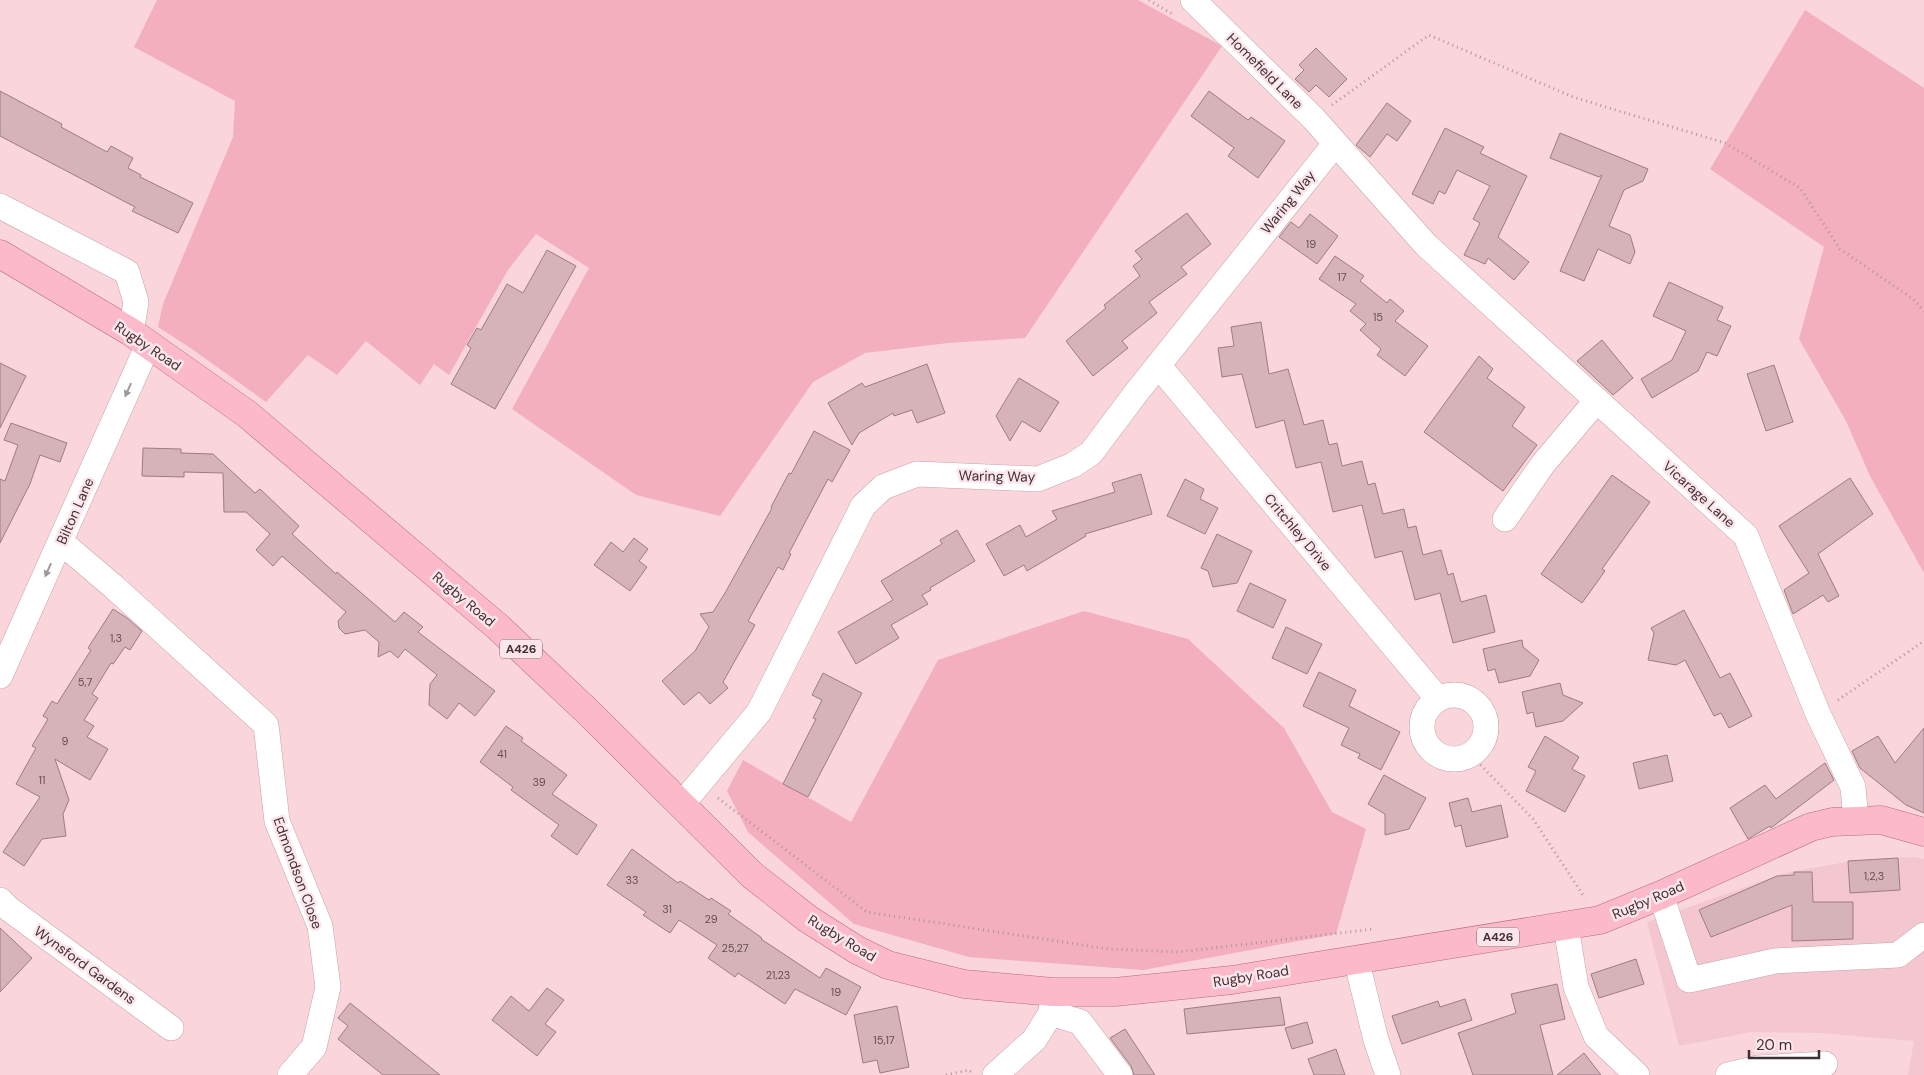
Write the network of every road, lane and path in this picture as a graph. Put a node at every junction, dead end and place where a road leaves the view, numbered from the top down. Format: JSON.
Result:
{"nodes":[{"id":1,"x":1149,"y":0,"type":"edge"},
{"id":2,"x":1185,"y":8,"type":"edge"},
{"id":3,"x":1314,"y":120,"type":"junction"},
{"id":4,"x":1335,"y":144,"type":"junction"},
{"id":5,"x":0,"y":206,"type":"edge"},
{"id":6,"x":1426,"y":245,"type":"joint"},
{"id":7,"x":0,"y":254,"type":"edge"},
{"id":8,"x":1924,"y":311,"type":"edge"},
{"id":9,"x":139,"y":339,"type":"junction"},
{"id":10,"x":1158,"y":365,"type":"junction"},
{"id":11,"x":1597,"y":400,"type":"junction"},
{"id":12,"x":1505,"y":519,"type":"dead end"},
{"id":13,"x":61,"y":542,"type":"junction"},
{"id":14,"x":1924,"y":641,"type":"edge"},
{"id":15,"x":0,"y":676,"type":"edge"},
{"id":16,"x":1438,"y":699,"type":"junction"},
{"id":17,"x":1818,"y":714,"type":"junction"},
{"id":18,"x":1470,"y":754,"type":"junction"},
{"id":19,"x":691,"y":794,"type":"junction"},
{"id":20,"x":1856,"y":821,"type":"junction"},
{"id":21,"x":1924,"y":832,"type":"edge"},
{"id":22,"x":1661,"y":895,"type":"junction"},
{"id":23,"x":1585,"y":898,"type":"dead end"},
{"id":24,"x":0,"y":900,"type":"edge"},
{"id":25,"x":1566,"y":926,"type":"junction"},
{"id":26,"x":1375,"y":929,"type":"dead end"},
{"id":27,"x":1924,"y":935,"type":"edge"},
{"id":28,"x":1356,"y":959,"type":"junction"},
{"id":29,"x":1052,"y":1002,"type":"junction"},
{"id":30,"x":171,"y":1028,"type":"dead end"},
{"id":31,"x":1825,"y":1064,"type":"dead end"},
{"id":32,"x":290,"y":1075,"type":"edge"},
{"id":33,"x":946,"y":1075,"type":"edge"},
{"id":34,"x":976,"y":1075,"type":"edge"},
{"id":35,"x":994,"y":1075,"type":"edge"},
{"id":36,"x":1120,"y":1075,"type":"edge"},
{"id":37,"x":1388,"y":1075,"type":"edge"},
{"id":38,"x":1637,"y":1075,"type":"edge"},
{"id":39,"x":1728,"y":1075,"type":"edge"}],
"edges":[{"from":1,"to":2,"type":"path"},
{"from":2,"to":3,"type":"street","name":"Homefield Lane"},
{"from":3,"to":4,"type":"street","name":"Homefield Lane"},
{"from":3,"to":8,"type":"path"},
{"from":4,"to":6,"type":"street","name":"Homefield Lane"},
{"from":4,"to":10,"type":"street","name":"Waring Way"},
{"from":5,"to":9,"type":"street","name":"Bilton Lane"},
{"from":6,"to":11,"type":"street","name":"Vicarage Lane"},
{"from":7,"to":9,"type":"main road","name":"Rugby Road","number":"A426"},
{"from":9,"to":13,"type":"street","name":"Bilton Lane","one_way":true},
{"from":9,"to":19,"type":"main road","name":"Rugby Road","number":"A426"},
{"from":10,"to":16,"type":"street","name":"Critchley Drive"},
{"from":10,"to":19,"type":"street","name":"Waring Way"},
{"from":11,"to":12,"type":"street"},
{"from":11,"to":17,"type":"street","name":"Vicarage Lane"},
{"from":13,"to":15,"type":"street","name":"Bilton Lane","one_way":true},
{"from":13,"to":32,"type":"street","name":"Edmondson Close"},
{"from":14,"to":17,"type":"path"},
{"from":16,"to":18,"type":"street"},
{"from":16,"to":18,"type":"street"},
{"from":17,"to":20,"type":"street","name":"Vicarage Lane"},
{"from":18,"to":23,"type":"path"},
{"from":19,"to":26,"type":"path"},
{"from":19,"to":29,"type":"main road","name":"Rugby Road","number":"A426"},
{"from":20,"to":21,"type":"main road","name":"Rugby Road","number":"A426"},
{"from":20,"to":22,"type":"main road","name":"Rugby Road","number":"A426"},
{"from":22,"to":25,"type":"main road","name":"Rugby Road","number":"A426"},
{"from":22,"to":27,"type":"street"},
{"from":24,"to":30,"type":"street","name":"Wynsford Gardens"},
{"from":25,"to":28,"type":"main road","name":"Rugby Road","number":"A426"},
{"from":25,"to":38,"type":"street"},
{"from":28,"to":29,"type":"main road","name":"Rugby Road","number":"A426"},
{"from":28,"to":37,"type":"street"},
{"from":29,"to":35,"type":"street"},
{"from":29,"to":36,"type":"street"},
{"from":31,"to":39,"type":"street"},
{"from":33,"to":34,"type":"path"}]}
